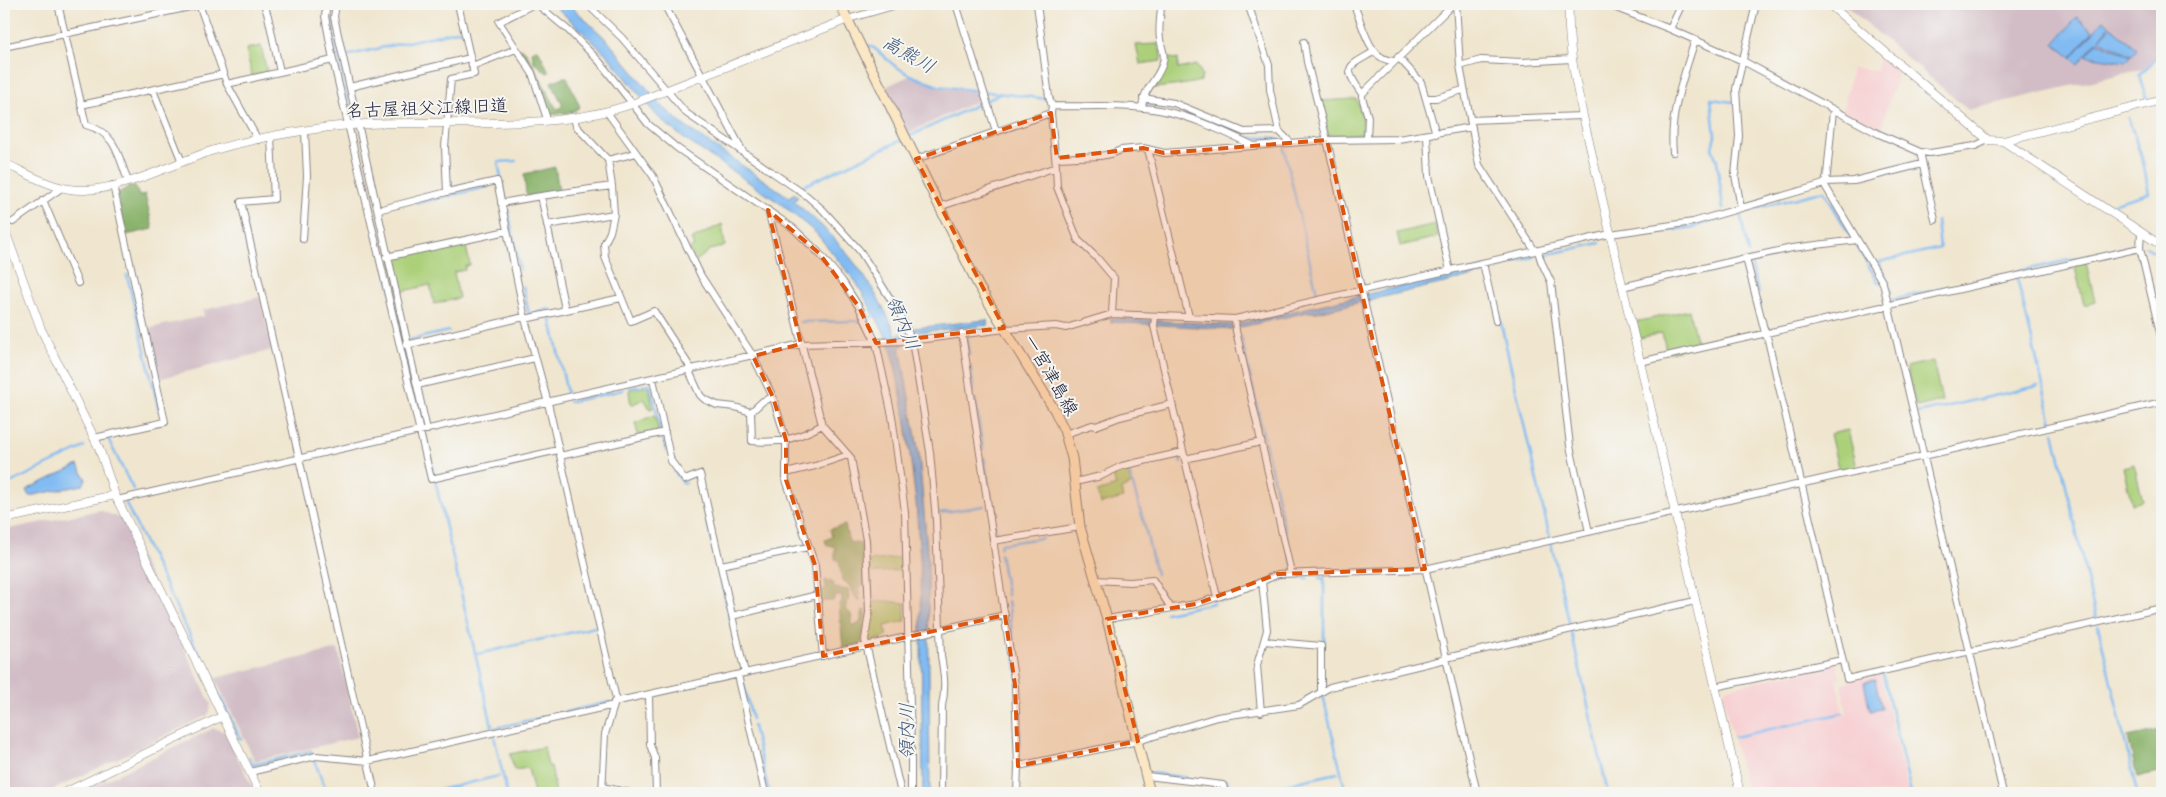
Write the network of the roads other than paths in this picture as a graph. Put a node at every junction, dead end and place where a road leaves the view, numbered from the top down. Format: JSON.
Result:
{"nodes":[{"id":1,"x":58,"y":4,"type":"edge"},
{"id":2,"x":264,"y":4,"type":"edge"},
{"id":3,"x":327,"y":4,"type":"edge"},
{"id":4,"x":336,"y":4,"type":"edge"},
{"id":5,"x":458,"y":4,"type":"edge"},
{"id":6,"x":535,"y":4,"type":"edge"},
{"id":7,"x":587,"y":4,"type":"edge"},
{"id":8,"x":664,"y":4,"type":"edge"},
{"id":9,"x":840,"y":4,"type":"edge"},
{"id":10,"x":900,"y":4,"type":"edge"},
{"id":11,"x":956,"y":4,"type":"edge"},
{"id":12,"x":1036,"y":4,"type":"edge"},
{"id":13,"x":1161,"y":4,"type":"edge"},
{"id":14,"x":1248,"y":4,"type":"edge"},
{"id":15,"x":1454,"y":4,"type":"edge"},
{"id":16,"x":1569,"y":4,"type":"edge"},
{"id":17,"x":1606,"y":4,"type":"edge"},
{"id":18,"x":1682,"y":4,"type":"edge"},
{"id":19,"x":1756,"y":4,"type":"edge"},
{"id":20,"x":1829,"y":4,"type":"edge"},
{"id":21,"x":199,"y":5,"type":"edge"},
{"id":22,"x":1356,"y":10,"type":"dead end"},
{"id":23,"x":848,"y":19,"type":"junction"},
{"id":24,"x":1670,"y":29,"type":"junction"},
{"id":25,"x":65,"y":34,"type":"junction"},
{"id":26,"x":1695,"y":40,"type":"junction"},
{"id":27,"x":1304,"y":42,"type":"dead end"},
{"id":28,"x":4,"y":47,"type":"edge"},
{"id":29,"x":516,"y":49,"type":"junction"},
{"id":30,"x":1374,"y":51,"type":"junction"},
{"id":31,"x":470,"y":58,"type":"junction"},
{"id":32,"x":1396,"y":59,"type":"junction"},
{"id":33,"x":1572,"y":59,"type":"junction"},
{"id":34,"x":333,"y":60,"type":"junction"},
{"id":35,"x":1743,"y":61,"type":"junction"},
{"id":36,"x":472,"y":66,"type":"junction"},
{"id":37,"x":1460,"y":66,"type":"junction"},
{"id":38,"x":280,"y":72,"type":"junction"},
{"id":39,"x":224,"y":74,"type":"junction"},
{"id":40,"x":703,"y":76,"type":"junction"},
{"id":41,"x":227,"y":84,"type":"junction"},
{"id":42,"x":350,"y":87,"type":"junction"},
{"id":43,"x":153,"y":90,"type":"junction"},
{"id":44,"x":1463,"y":90,"type":"junction"},
{"id":45,"x":665,"y":91,"type":"junction"},
{"id":46,"x":1362,"y":94,"type":"junction"},
{"id":47,"x":1143,"y":98,"type":"junction"},
{"id":48,"x":1427,"y":98,"type":"junction"},
{"id":49,"x":2162,"y":100,"type":"edge"},
{"id":50,"x":634,"y":103,"type":"junction"},
{"id":51,"x":81,"y":105,"type":"junction"},
{"id":52,"x":1051,"y":105,"type":"junction"},
{"id":53,"x":1142,"y":107,"type":"junction"},
{"id":54,"x":1833,"y":110,"type":"junction"},
{"id":55,"x":607,"y":112,"type":"junction"},
{"id":56,"x":1583,"y":116,"type":"junction"},
{"id":57,"x":574,"y":117,"type":"junction"},
{"id":58,"x":547,"y":119,"type":"junction"},
{"id":59,"x":1470,"y":120,"type":"junction"},
{"id":60,"x":447,"y":123,"type":"junction"},
{"id":61,"x":348,"y":124,"type":"junction"},
{"id":62,"x":359,"y":124,"type":"junction"},
{"id":63,"x":1472,"y":127,"type":"junction"},
{"id":64,"x":305,"y":131,"type":"junction"},
{"id":65,"x":996,"y":131,"type":"junction"},
{"id":66,"x":1279,"y":131,"type":"junction"},
{"id":67,"x":1436,"y":134,"type":"junction"},
{"id":68,"x":1427,"y":135,"type":"junction"},
{"id":69,"x":272,"y":137,"type":"junction"},
{"id":70,"x":1366,"y":139,"type":"junction"},
{"id":71,"x":258,"y":140,"type":"junction"},
{"id":72,"x":1327,"y":140,"type":"junction"},
{"id":73,"x":1988,"y":140,"type":"junction"},
{"id":74,"x":2003,"y":141,"type":"junction"},
{"id":75,"x":1291,"y":143,"type":"junction"},
{"id":76,"x":1253,"y":146,"type":"junction"},
{"id":77,"x":1148,"y":149,"type":"junction"},
{"id":78,"x":743,"y":151,"type":"junction"},
{"id":79,"x":1673,"y":152,"type":"dead end"},
{"id":80,"x":1920,"y":152,"type":"junction"},
{"id":81,"x":636,"y":153,"type":"junction"},
{"id":82,"x":1057,"y":158,"type":"junction"},
{"id":83,"x":916,"y":159,"type":"junction"},
{"id":84,"x":608,"y":160,"type":"junction"},
{"id":85,"x":182,"y":162,"type":"junction"},
{"id":86,"x":4,"y":163,"type":"edge"},
{"id":87,"x":1922,"y":164,"type":"junction"},
{"id":88,"x":1056,"y":167,"type":"junction"},
{"id":89,"x":128,"y":181,"type":"junction"},
{"id":90,"x":1825,"y":183,"type":"junction"},
{"id":91,"x":112,"y":186,"type":"junction"},
{"id":92,"x":612,"y":186,"type":"junction"},
{"id":93,"x":60,"y":189,"type":"junction"},
{"id":94,"x":447,"y":192,"type":"junction"},
{"id":95,"x":541,"y":196,"type":"junction"},
{"id":96,"x":43,"y":200,"type":"junction"},
{"id":97,"x":501,"y":203,"type":"junction"},
{"id":98,"x":939,"y":208,"type":"junction"},
{"id":99,"x":1742,"y":208,"type":"junction"},
{"id":100,"x":378,"y":210,"type":"junction"},
{"id":101,"x":768,"y":210,"type":"junction"},
{"id":102,"x":614,"y":214,"type":"junction"},
{"id":103,"x":1935,"y":220,"type":"dead end"},
{"id":104,"x":13,"y":222,"type":"dead end"},
{"id":105,"x":547,"y":225,"type":"junction"},
{"id":106,"x":4,"y":227,"type":"edge"},
{"id":107,"x":507,"y":231,"type":"junction"},
{"id":108,"x":2141,"y":232,"type":"junction"},
{"id":109,"x":1610,"y":234,"type":"junction"},
{"id":110,"x":303,"y":239,"type":"dead end"},
{"id":111,"x":1857,"y":240,"type":"junction"},
{"id":112,"x":2162,"y":246,"type":"edge"},
{"id":113,"x":2140,"y":248,"type":"junction"},
{"id":114,"x":1536,"y":251,"type":"junction"},
{"id":115,"x":388,"y":257,"type":"junction"},
{"id":116,"x":381,"y":258,"type":"junction"},
{"id":117,"x":1746,"y":258,"type":"junction"},
{"id":118,"x":1483,"y":265,"type":"junction"},
{"id":119,"x":1450,"y":271,"type":"junction"},
{"id":120,"x":78,"y":283,"type":"dead end"},
{"id":121,"x":1622,"y":287,"type":"junction"},
{"id":122,"x":1361,"y":293,"type":"junction"},
{"id":123,"x":621,"y":298,"type":"junction"},
{"id":124,"x":1889,"y":304,"type":"junction"},
{"id":125,"x":565,"y":309,"type":"junction"},
{"id":126,"x":1112,"y":314,"type":"junction"},
{"id":127,"x":1189,"y":317,"type":"junction"},
{"id":128,"x":524,"y":318,"type":"junction"},
{"id":129,"x":1154,"y":320,"type":"junction"},
{"id":130,"x":1496,"y":321,"type":"dead end"},
{"id":131,"x":1235,"y":324,"type":"junction"},
{"id":132,"x":1005,"y":329,"type":"junction"},
{"id":133,"x":962,"y":334,"type":"junction"},
{"id":134,"x":1765,"y":334,"type":"junction"},
{"id":135,"x":910,"y":341,"type":"junction"},
{"id":136,"x":2162,"y":341,"type":"edge"},
{"id":137,"x":878,"y":343,"type":"junction"},
{"id":138,"x":408,"y":344,"type":"junction"},
{"id":139,"x":801,"y":344,"type":"junction"},
{"id":140,"x":401,"y":346,"type":"junction"},
{"id":141,"x":753,"y":356,"type":"junction"},
{"id":142,"x":536,"y":358,"type":"junction"},
{"id":143,"x":1640,"y":362,"type":"junction"},
{"id":144,"x":690,"y":370,"type":"junction"},
{"id":145,"x":653,"y":379,"type":"junction"},
{"id":146,"x":417,"y":385,"type":"junction"},
{"id":147,"x":773,"y":397,"type":"junction"},
{"id":148,"x":2162,"y":402,"type":"edge"},
{"id":149,"x":548,"y":403,"type":"junction"},
{"id":150,"x":1172,"y":404,"type":"junction"},
{"id":151,"x":751,"y":412,"type":"junction"},
{"id":152,"x":822,"y":425,"type":"junction"},
{"id":153,"x":424,"y":431,"type":"junction"},
{"id":154,"x":665,"y":432,"type":"junction"},
{"id":155,"x":1066,"y":434,"type":"junction"},
{"id":156,"x":94,"y":438,"type":"junction"},
{"id":157,"x":786,"y":440,"type":"junction"},
{"id":158,"x":1261,"y":442,"type":"junction"},
{"id":159,"x":559,"y":453,"type":"junction"},
{"id":160,"x":848,"y":455,"type":"junction"},
{"id":161,"x":1924,"y":455,"type":"junction"},
{"id":162,"x":1184,"y":456,"type":"junction"},
{"id":163,"x":300,"y":459,"type":"junction"},
{"id":164,"x":786,"y":473,"type":"junction"},
{"id":165,"x":1074,"y":482,"type":"junction"},
{"id":166,"x":1801,"y":483,"type":"junction"},
{"id":167,"x":116,"y":498,"type":"junction"},
{"id":168,"x":1674,"y":513,"type":"junction"},
{"id":169,"x":4,"y":519,"type":"edge"},
{"id":170,"x":1080,"y":527,"type":"junction"},
{"id":171,"x":1589,"y":532,"type":"junction"},
{"id":172,"x":993,"y":540,"type":"junction"},
{"id":173,"x":808,"y":546,"type":"junction"},
{"id":174,"x":721,"y":564,"type":"junction"},
{"id":175,"x":1425,"y":568,"type":"junction"},
{"id":176,"x":1291,"y":573,"type":"junction"},
{"id":177,"x":1096,"y":580,"type":"junction"},
{"id":178,"x":1262,"y":581,"type":"junction"},
{"id":179,"x":818,"y":595,"type":"junction"},
{"id":180,"x":1217,"y":597,"type":"junction"},
{"id":181,"x":1695,"y":601,"type":"junction"},
{"id":182,"x":1171,"y":608,"type":"junction"},
{"id":183,"x":2162,"y":608,"type":"edge"},
{"id":184,"x":1005,"y":615,"type":"junction"},
{"id":185,"x":732,"y":616,"type":"junction"},
{"id":186,"x":1107,"y":619,"type":"junction"},
{"id":187,"x":940,"y":630,"type":"junction"},
{"id":188,"x":910,"y":637,"type":"junction"},
{"id":189,"x":1264,"y":640,"type":"junction"},
{"id":190,"x":867,"y":647,"type":"junction"},
{"id":191,"x":1970,"y":651,"type":"junction"},
{"id":192,"x":823,"y":656,"type":"junction"},
{"id":193,"x":1446,"y":659,"type":"junction"},
{"id":194,"x":1842,"y":660,"type":"junction"},
{"id":195,"x":746,"y":673,"type":"junction"},
{"id":196,"x":738,"y":675,"type":"junction"},
{"id":197,"x":1715,"y":687,"type":"junction"},
{"id":198,"x":1321,"y":692,"type":"junction"},
{"id":199,"x":650,"y":694,"type":"junction"},
{"id":200,"x":614,"y":704,"type":"junction"},
{"id":201,"x":1260,"y":712,"type":"junction"},
{"id":202,"x":223,"y":716,"type":"junction"},
{"id":203,"x":1138,"y":741,"type":"junction"},
{"id":204,"x":368,"y":761,"type":"junction"},
{"id":205,"x":1018,"y":766,"type":"junction"},
{"id":206,"x":250,"y":772,"type":"junction"},
{"id":207,"x":1147,"y":776,"type":"junction"},
{"id":208,"x":602,"y":790,"type":"edge"},
{"id":209,"x":64,"y":793,"type":"edge"},
{"id":210,"x":260,"y":793,"type":"edge"},
{"id":211,"x":376,"y":793,"type":"edge"},
{"id":212,"x":631,"y":793,"type":"edge"},
{"id":213,"x":651,"y":793,"type":"edge"},
{"id":214,"x":765,"y":793,"type":"edge"},
{"id":215,"x":901,"y":793,"type":"edge"},
{"id":216,"x":910,"y":793,"type":"edge"},
{"id":217,"x":941,"y":793,"type":"edge"},
{"id":218,"x":1017,"y":793,"type":"edge"},
{"id":219,"x":1150,"y":793,"type":"edge"},
{"id":220,"x":1225,"y":793,"type":"edge"},
{"id":221,"x":1477,"y":793,"type":"edge"},
{"id":222,"x":1740,"y":793,"type":"edge"},
{"id":223,"x":2003,"y":793,"type":"edge"}],
"edges":[{"from":1,"to":25,"type":"street"},
{"from":2,"to":38,"type":"street"},
{"from":3,"to":34,"type":"street"},
{"from":4,"to":42,"type":"street"},
{"from":5,"to":31,"type":"street"},
{"from":6,"to":29,"type":"street"},
{"from":6,"to":50,"type":"street"},
{"from":7,"to":45,"type":"street"},
{"from":8,"to":40,"type":"street"},
{"from":9,"to":23,"type":"main road","name":"一宮津島線"},
{"from":10,"to":23,"type":"street"},
{"from":11,"to":65,"type":"street"},
{"from":12,"to":52,"type":"street"},
{"from":13,"to":47,"type":"street"},
{"from":14,"to":66,"type":"street"},
{"from":15,"to":32,"type":"street"},
{"from":15,"to":37,"type":"street"},
{"from":16,"to":33,"type":"street"},
{"from":17,"to":24,"type":"street"},
{"from":18,"to":24,"type":"street"},
{"from":19,"to":35,"type":"street"},
{"from":20,"to":73,"type":"street"},
{"from":21,"to":25,"type":"street"},
{"from":21,"to":39,"type":"street"},
{"from":22,"to":30,"type":"street"},
{"from":23,"to":40,"type":"street","name":"名古屋祖父江線旧道"},
{"from":23,"to":83,"type":"main road","name":"一宮津島線"},
{"from":24,"to":26,"type":"street"},
{"from":25,"to":28,"type":"street"},
{"from":25,"to":51,"type":"street"},
{"from":26,"to":35,"type":"street"},
{"from":26,"to":79,"type":"street"},
{"from":27,"to":72,"type":"street"},
{"from":29,"to":36,"type":"street"},
{"from":29,"to":58,"type":"street"},
{"from":30,"to":32,"type":"street"},
{"from":30,"to":46,"type":"street"},
{"from":31,"to":36,"type":"street"},
{"from":31,"to":42,"type":"street"},
{"from":32,"to":46,"type":"street"},
{"from":32,"to":48,"type":"street"},
{"from":33,"to":37,"type":"street"},
{"from":33,"to":56,"type":"street"},
{"from":34,"to":38,"type":"street"},
{"from":34,"to":61,"type":"street"},
{"from":35,"to":54,"type":"street"},
{"from":35,"to":99,"type":"street"},
{"from":36,"to":60,"type":"street"},
{"from":37,"to":44,"type":"street"},
{"from":38,"to":41,"type":"street"},
{"from":39,"to":41,"type":"street"},
{"from":39,"to":43,"type":"street"},
{"from":40,"to":45,"type":"street","name":"名古屋祖父江線旧道"},
{"from":40,"to":78,"type":"street"},
{"from":41,"to":71,"type":"street"},
{"from":42,"to":62,"type":"street"},
{"from":43,"to":51,"type":"street"},
{"from":43,"to":85,"type":"street"},
{"from":44,"to":48,"type":"street"},
{"from":44,"to":59,"type":"street"},
{"from":45,"to":50,"type":"street","name":"名古屋祖父江線旧道"},
{"from":45,"to":78,"type":"street"},
{"from":46,"to":70,"type":"street"},
{"from":47,"to":53,"type":"street"},
{"from":47,"to":66,"type":"street"},
{"from":48,"to":67,"type":"street"},
{"from":49,"to":74,"type":"street"},
{"from":50,"to":55,"type":"street","name":"名古屋祖父江線旧道"},
{"from":50,"to":101,"type":"street"},
{"from":51,"to":89,"type":"street"},
{"from":52,"to":53,"type":"street"},
{"from":52,"to":65,"type":"street"},
{"from":52,"to":82,"type":"street"},
{"from":53,"to":76,"type":"street"},
{"from":54,"to":80,"type":"street"},
{"from":54,"to":90,"type":"street"},
{"from":55,"to":57,"type":"street","name":"名古屋祖父江線旧道"},
{"from":55,"to":81,"type":"street"},
{"from":56,"to":59,"type":"street"},
{"from":56,"to":109,"type":"street"},
{"from":57,"to":58,"type":"street","name":"名古屋祖父江線旧道"},
{"from":57,"to":84,"type":"street"},
{"from":58,"to":60,"type":"street","name":"名古屋祖父江線旧道"},
{"from":59,"to":63,"type":"street"},
{"from":60,"to":62,"type":"street","name":"名古屋祖父江線旧道"},
{"from":60,"to":94,"type":"street"},
{"from":61,"to":62,"type":"street","name":"名古屋祖父江線旧道"},
{"from":61,"to":64,"type":"street","name":"名古屋祖父江線旧道"},
{"from":61,"to":116,"type":"street"},
{"from":62,"to":100,"type":"street"},
{"from":63,"to":67,"type":"street"},
{"from":63,"to":114,"type":"street"},
{"from":64,"to":69,"type":"street","name":"名古屋祖父江線旧道"},
{"from":64,"to":110,"type":"street"},
{"from":65,"to":83,"type":"street"},
{"from":66,"to":75,"type":"street"},
{"from":67,"to":68,"type":"street"},
{"from":68,"to":70,"type":"street"},
{"from":68,"to":119,"type":"street"},
{"from":69,"to":71,"type":"street","name":"名古屋祖父江線旧道"},
{"from":69,"to":163,"type":"street"},
{"from":70,"to":72,"type":"street"},
{"from":71,"to":85,"type":"street","name":"名古屋祖父江線旧道"},
{"from":72,"to":75,"type":"street"},
{"from":72,"to":122,"type":"street"},
{"from":73,"to":74,"type":"street"},
{"from":73,"to":80,"type":"street"},
{"from":74,"to":108,"type":"street"},
{"from":75,"to":76,"type":"street"},
{"from":76,"to":77,"type":"street"},
{"from":77,"to":82,"type":"street"},
{"from":77,"to":127,"type":"street"},
{"from":78,"to":135,"type":"street"},
{"from":80,"to":87,"type":"street"},
{"from":81,"to":84,"type":"street"},
{"from":81,"to":141,"type":"street"},
{"from":82,"to":88,"type":"street"},
{"from":83,"to":98,"type":"main road","name":"一宮津島線"},
{"from":84,"to":92,"type":"street"},
{"from":85,"to":89,"type":"street","name":"名古屋祖父江線旧道"},
{"from":86,"to":93,"type":"street","name":"名古屋祖父江線旧道"},
{"from":87,"to":90,"type":"street"},
{"from":87,"to":103,"type":"street"},
{"from":88,"to":98,"type":"street"},
{"from":88,"to":126,"type":"street"},
{"from":89,"to":91,"type":"street","name":"名古屋祖父江線旧道"},
{"from":90,"to":99,"type":"street"},
{"from":90,"to":111,"type":"street"},
{"from":91,"to":93,"type":"street","name":"名古屋祖父江線旧道"},
{"from":91,"to":156,"type":"street"},
{"from":92,"to":95,"type":"street"},
{"from":92,"to":102,"type":"street"},
{"from":93,"to":96,"type":"street"},
{"from":94,"to":97,"type":"street"},
{"from":94,"to":100,"type":"street"},
{"from":95,"to":97,"type":"street"},
{"from":95,"to":105,"type":"street"},
{"from":96,"to":104,"type":"street"},
{"from":96,"to":120,"type":"street"},
{"from":97,"to":107,"type":"street"},
{"from":98,"to":132,"type":"main road","name":"一宮津島線"},
{"from":99,"to":109,"type":"street"},
{"from":100,"to":115,"type":"street"},
{"from":101,"to":137,"type":"street"},
{"from":101,"to":139,"type":"street"},
{"from":102,"to":105,"type":"street"},
{"from":102,"to":123,"type":"street"},
{"from":105,"to":125,"type":"street"},
{"from":106,"to":156,"type":"street"},
{"from":107,"to":115,"type":"street"},
{"from":107,"to":128,"type":"street"},
{"from":108,"to":112,"type":"street"},
{"from":108,"to":113,"type":"street"},
{"from":109,"to":114,"type":"street"},
{"from":109,"to":121,"type":"street"},
{"from":111,"to":117,"type":"street"},
{"from":111,"to":124,"type":"street"},
{"from":113,"to":124,"type":"street"},
{"from":113,"to":136,"type":"street"},
{"from":114,"to":118,"type":"street"},
{"from":114,"to":171,"type":"street"},
{"from":115,"to":116,"type":"street"},
{"from":115,"to":138,"type":"street"},
{"from":116,"to":140,"type":"street"},
{"from":117,"to":121,"type":"street"},
{"from":117,"to":134,"type":"street"},
{"from":118,"to":119,"type":"street"},
{"from":118,"to":130,"type":"street"},
{"from":119,"to":122,"type":"street"},
{"from":121,"to":143,"type":"street"},
{"from":122,"to":131,"type":"street"},
{"from":122,"to":175,"type":"street"},
{"from":123,"to":125,"type":"street"},
{"from":123,"to":144,"type":"street"},
{"from":124,"to":134,"type":"street"},
{"from":124,"to":161,"type":"street"},
{"from":125,"to":128,"type":"street"},
{"from":126,"to":129,"type":"street"},
{"from":126,"to":132,"type":"street"},
{"from":127,"to":129,"type":"street"},
{"from":127,"to":131,"type":"street"},
{"from":128,"to":138,"type":"street"},
{"from":128,"to":142,"type":"street"},
{"from":129,"to":150,"type":"street"},
{"from":131,"to":158,"type":"street"},
{"from":132,"to":133,"type":"street"},
{"from":132,"to":155,"type":"main road","name":"一宮津島線"},
{"from":133,"to":135,"type":"street"},
{"from":133,"to":172,"type":"street"},
{"from":134,"to":143,"type":"street"},
{"from":134,"to":166,"type":"street"},
{"from":135,"to":137,"type":"street"},
{"from":135,"to":187,"type":"street"},
{"from":137,"to":139,"type":"street"},
{"from":137,"to":188,"type":"street"},
{"from":138,"to":140,"type":"street"},
{"from":138,"to":146,"type":"street"},
{"from":139,"to":141,"type":"street"},
{"from":139,"to":152,"type":"street"},
{"from":140,"to":153,"type":"street"},
{"from":141,"to":144,"type":"street"},
{"from":141,"to":147,"type":"street"},
{"from":142,"to":146,"type":"street"},
{"from":142,"to":149,"type":"street"},
{"from":143,"to":168,"type":"street"},
{"from":144,"to":145,"type":"street"},
{"from":144,"to":151,"type":"street"},
{"from":145,"to":149,"type":"street"},
{"from":145,"to":154,"type":"street"},
{"from":146,"to":153,"type":"street"},
{"from":147,"to":151,"type":"street"},
{"from":147,"to":157,"type":"street"},
{"from":148,"to":161,"type":"street"},
{"from":149,"to":153,"type":"street"},
{"from":149,"to":159,"type":"street"},
{"from":150,"to":155,"type":"street"},
{"from":150,"to":162,"type":"street"},
{"from":151,"to":157,"type":"street"},
{"from":152,"to":157,"type":"street"},
{"from":152,"to":160,"type":"street"},
{"from":153,"to":159,"type":"street"},
{"from":153,"to":163,"type":"street"},
{"from":154,"to":159,"type":"street"},
{"from":154,"to":174,"type":"street"},
{"from":155,"to":165,"type":"main road","name":"一宮津島線"},
{"from":156,"to":167,"type":"street"},
{"from":157,"to":164,"type":"street"},
{"from":158,"to":162,"type":"street"},
{"from":158,"to":176,"type":"street"},
{"from":159,"to":200,"type":"street"},
{"from":160,"to":164,"type":"street"},
{"from":160,"to":190,"type":"street"},
{"from":161,"to":166,"type":"street"},
{"from":161,"to":191,"type":"street"},
{"from":162,"to":165,"type":"street"},
{"from":162,"to":180,"type":"street"},
{"from":163,"to":167,"type":"street"},
{"from":163,"to":204,"type":"street"},
{"from":164,"to":173,"type":"street"},
{"from":165,"to":170,"type":"main road","name":"一宮津島線"},
{"from":166,"to":168,"type":"street"},
{"from":166,"to":194,"type":"street"},
{"from":167,"to":169,"type":"street"},
{"from":167,"to":202,"type":"street"},
{"from":168,"to":171,"type":"street"},
{"from":168,"to":181,"type":"street"},
{"from":170,"to":172,"type":"street"},
{"from":170,"to":177,"type":"main road","name":"一宮津島線"},
{"from":171,"to":175,"type":"street"},
{"from":172,"to":184,"type":"street"},
{"from":173,"to":174,"type":"street"},
{"from":173,"to":179,"type":"street"},
{"from":174,"to":185,"type":"street"},
{"from":175,"to":176,"type":"street"},
{"from":175,"to":193,"type":"street"},
{"from":176,"to":178,"type":"street"},
{"from":177,"to":182,"type":"street"},
{"from":177,"to":186,"type":"main road","name":"一宮津島線"},
{"from":178,"to":180,"type":"street"},
{"from":178,"to":189,"type":"street"},
{"from":179,"to":185,"type":"street"},
{"from":179,"to":192,"type":"street"},
{"from":180,"to":182,"type":"street"},
{"from":181,"to":193,"type":"street"},
{"from":181,"to":197,"type":"street"},
{"from":182,"to":186,"type":"street"},
{"from":183,"to":191,"type":"street"},
{"from":184,"to":187,"type":"street"},
{"from":184,"to":205,"type":"street"},
{"from":185,"to":195,"type":"street"},
{"from":186,"to":203,"type":"main road","name":"一宮津島線"},
{"from":187,"to":188,"type":"street"},
{"from":187,"to":217,"type":"street"},
{"from":188,"to":190,"type":"street"},
{"from":188,"to":216,"type":"street"},
{"from":189,"to":198,"type":"street"},
{"from":189,"to":201,"type":"street"},
{"from":190,"to":192,"type":"street"},
{"from":190,"to":215,"type":"street"},
{"from":191,"to":194,"type":"street"},
{"from":191,"to":223,"type":"street"},
{"from":192,"to":195,"type":"street"},
{"from":193,"to":198,"type":"street"},
{"from":193,"to":221,"type":"street"},
{"from":194,"to":197,"type":"street"},
{"from":195,"to":196,"type":"street"},
{"from":196,"to":199,"type":"street"},
{"from":196,"to":214,"type":"street"},
{"from":197,"to":222,"type":"street"},
{"from":198,"to":201,"type":"street"},
{"from":199,"to":200,"type":"street"},
{"from":199,"to":213,"type":"street"},
{"from":200,"to":204,"type":"street"},
{"from":200,"to":208,"type":"street"},
{"from":201,"to":203,"type":"street"},
{"from":202,"to":206,"type":"street"},
{"from":202,"to":209,"type":"street"},
{"from":203,"to":205,"type":"street"},
{"from":203,"to":207,"type":"main road","name":"一宮津島線"},
{"from":204,"to":206,"type":"street"},
{"from":204,"to":211,"type":"street"},
{"from":205,"to":218,"type":"street"},
{"from":206,"to":210,"type":"street"},
{"from":207,"to":219,"type":"main road","name":"一宮津島線"},
{"from":207,"to":220,"type":"street"},
{"from":208,"to":212,"type":"street"}]}
